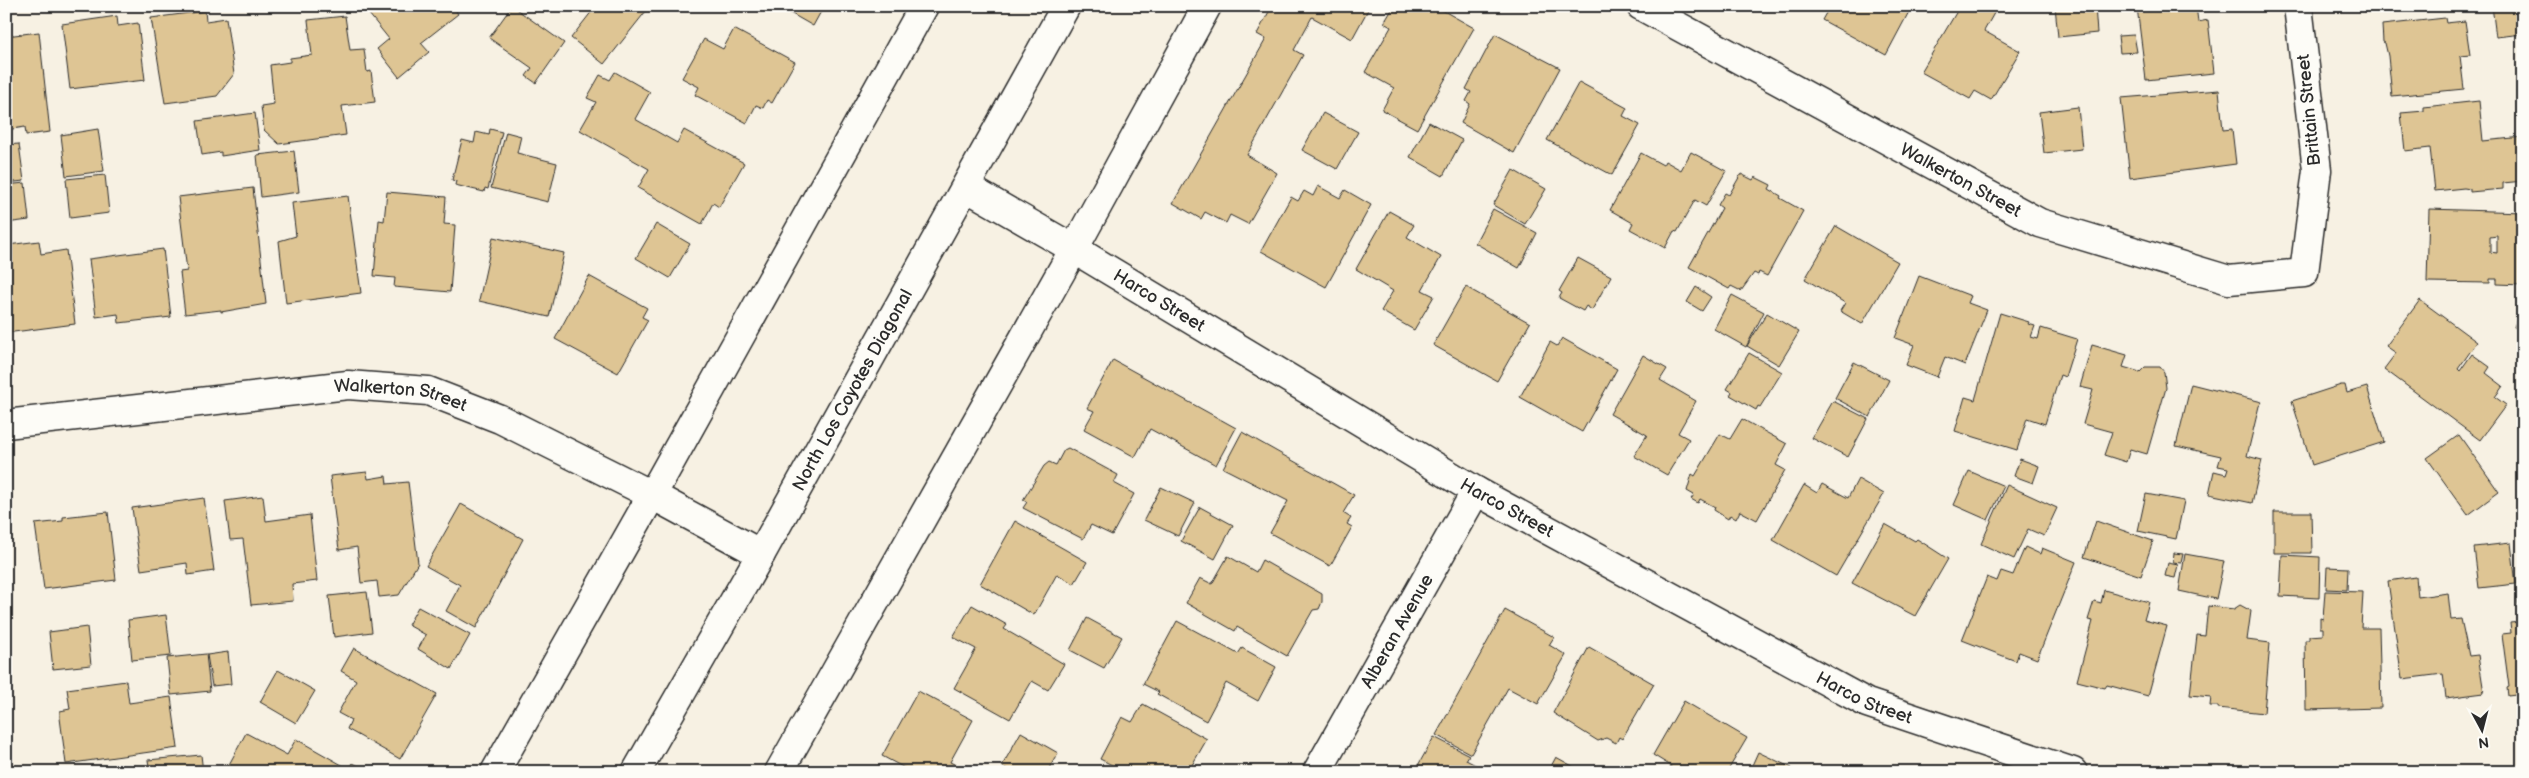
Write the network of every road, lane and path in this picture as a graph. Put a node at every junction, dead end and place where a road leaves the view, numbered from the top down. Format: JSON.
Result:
{"nodes":[{"id":1,"x":924,"y":6,"type":"edge"},
{"id":2,"x":1066,"y":6,"type":"edge"},
{"id":3,"x":1207,"y":6,"type":"edge"},
{"id":4,"x":1641,"y":6,"type":"edge"},
{"id":5,"x":2298,"y":6,"type":"edge"},
{"id":6,"x":966,"y":188,"type":"junction"},
{"id":7,"x":1074,"y":249,"type":"junction"},
{"id":8,"x":2304,"y":272,"type":"joint"},
{"id":9,"x":6,"y":424,"type":"edge"},
{"id":10,"x":1476,"y":490,"type":"junction"},
{"id":11,"x":652,"y":495,"type":"junction"},
{"id":12,"x":761,"y":554,"type":"junction"},
{"id":13,"x":495,"y":772,"type":"edge"},
{"id":14,"x":636,"y":772,"type":"edge"},
{"id":15,"x":779,"y":772,"type":"edge"},
{"id":16,"x":1317,"y":772,"type":"edge"},
{"id":17,"x":2073,"y":772,"type":"edge"}],
"edges":[{"from":1,"to":11,"type":"street"},
{"from":2,"to":6,"type":"street","name":"North Los Coyotes Diagonal"},
{"from":3,"to":7,"type":"street"},
{"from":4,"to":8,"type":"street","name":"Walkerton Street"},
{"from":5,"to":8,"type":"street","name":"Brittain Street"},
{"from":6,"to":7,"type":"street","name":"Harco Street"},
{"from":6,"to":12,"type":"street","name":"North Los Coyotes Diagonal"},
{"from":7,"to":10,"type":"street","name":"Harco Street"},
{"from":7,"to":15,"type":"street"},
{"from":9,"to":11,"type":"street","name":"Walkerton Street"},
{"from":10,"to":16,"type":"street","name":"Alberan Avenue"},
{"from":10,"to":17,"type":"street","name":"Harco Street"},
{"from":11,"to":12,"type":"street","name":"Walkerton Street"},
{"from":11,"to":13,"type":"street"},
{"from":12,"to":14,"type":"street","name":"North Los Coyotes Diagonal"}]}
